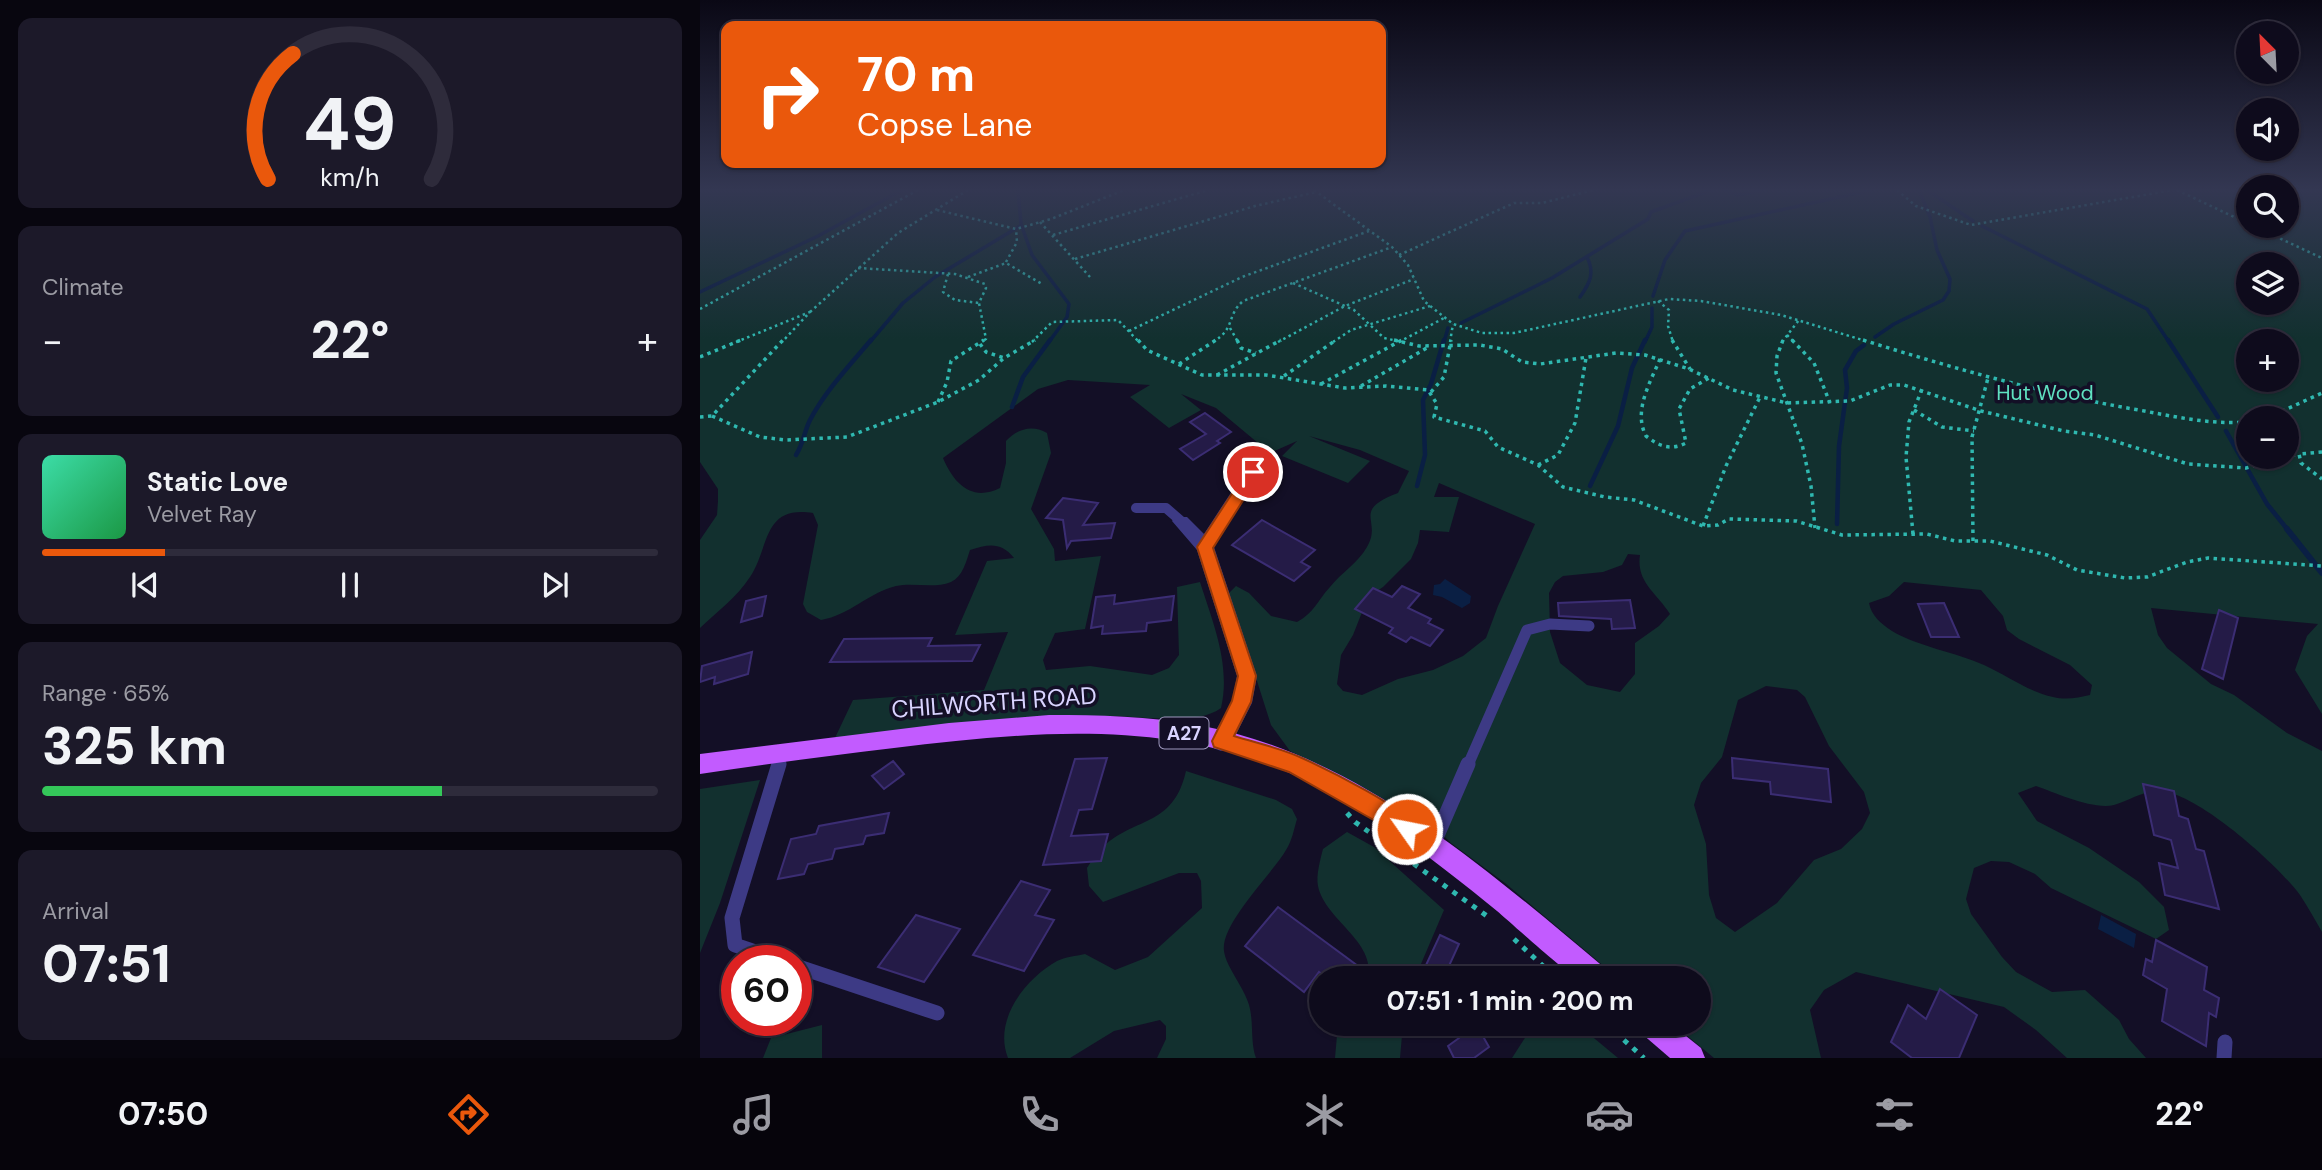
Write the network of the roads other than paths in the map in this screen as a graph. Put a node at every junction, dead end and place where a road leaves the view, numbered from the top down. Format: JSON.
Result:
{"nodes":[{"id":1,"x":1253,"y":472,"type":"dead end"},
{"id":2,"x":1136,"y":508,"type":"dead end"},
{"id":3,"x":1181,"y":521,"type":"joint"},
{"id":4,"x":1205,"y":547,"type":"junction"},
{"id":5,"x":1589,"y":626,"type":"dead end"},
{"id":6,"x":1221,"y":741,"type":"junction"},
{"id":7,"x":782,"y":753,"type":"junction"},
{"id":8,"x":700,"y":764,"type":"edge"},
{"id":9,"x":1432,"y":847,"type":"junction"},
{"id":10,"x":735,"y":945,"type":"edge"},
{"id":11,"x":1582,"y":966,"type":"edge"},
{"id":12,"x":812,"y":971,"type":"edge"},
{"id":13,"x":937,"y":1013,"type":"dead end"},
{"id":14,"x":1664,"y":1036,"type":"edge"},
{"id":15,"x":1691,"y":1058,"type":"edge"}],
"edges":[{"from":1,"to":4,"type":"street"},
{"from":2,"to":3,"type":"lane"},
{"from":3,"to":4,"type":"street"},
{"from":4,"to":6,"type":"street"},
{"from":5,"to":9,"type":"lane"},
{"from":6,"to":7,"type":"main road","name":"CHILWORTH ROAD","number":"A27"},
{"from":6,"to":9,"type":"main road","name":"CHILWORTH ROAD","number":"A27"},
{"from":7,"to":8,"type":"main road","name":"CHILWORTH ROAD","number":"A27"},
{"from":7,"to":10,"type":"lane"},
{"from":9,"to":11,"type":"main road","name":"CHILWORTH ROAD","number":"A27"},
{"from":12,"to":13,"type":"lane"},
{"from":14,"to":15,"type":"main road"}]}
